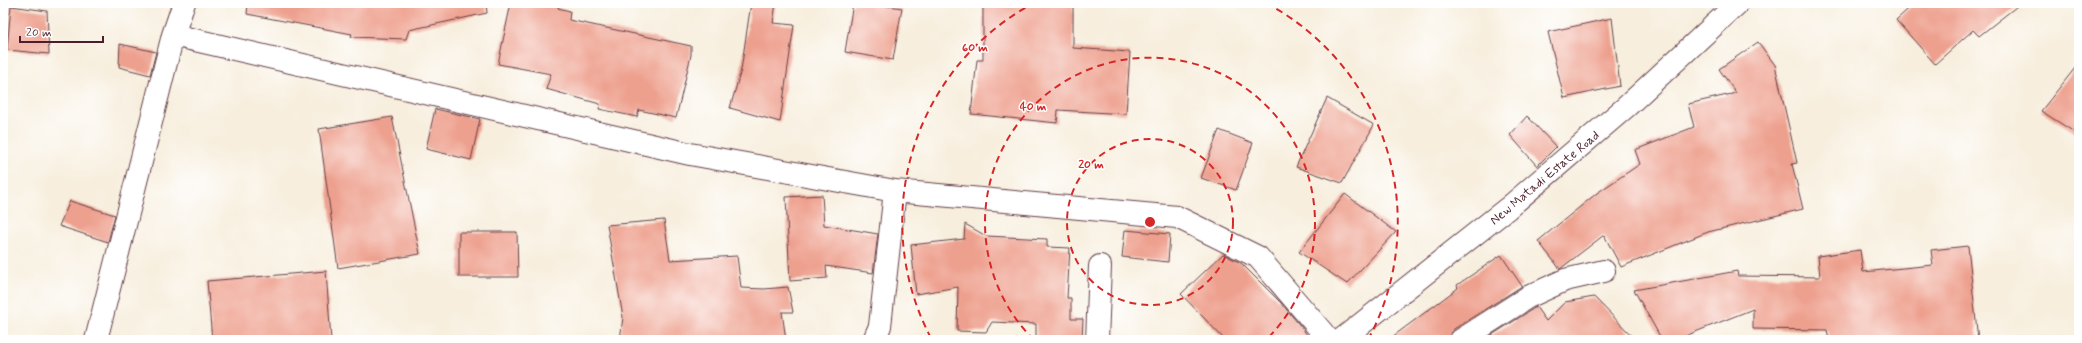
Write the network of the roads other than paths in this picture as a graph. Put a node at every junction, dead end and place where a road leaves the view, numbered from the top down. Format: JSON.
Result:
{"nodes":[{"id":1,"x":184,"y":3,"type":"edge"},
{"id":2,"x":1738,"y":3,"type":"edge"},
{"id":3,"x":173,"y":35,"type":"junction"},
{"id":4,"x":895,"y":191,"type":"junction"},
{"id":5,"x":1100,"y":266,"type":"dead end"},
{"id":6,"x":1604,"y":271,"type":"dead end"},
{"id":7,"x":96,"y":340,"type":"edge"},
{"id":8,"x":874,"y":340,"type":"edge"},
{"id":9,"x":1097,"y":340,"type":"edge"},
{"id":10,"x":1329,"y":340,"type":"edge"},
{"id":11,"x":1341,"y":340,"type":"edge"},
{"id":12,"x":1460,"y":340,"type":"edge"}],
"edges":[{"from":1,"to":3,"type":"street"},
{"from":2,"to":11,"type":"street","name":"New Matadi Estate Road"},
{"from":3,"to":4,"type":"street"},
{"from":3,"to":7,"type":"street"},
{"from":4,"to":8,"type":"street"},
{"from":4,"to":10,"type":"street"},
{"from":5,"to":9,"type":"street"},
{"from":6,"to":12,"type":"street"}]}
